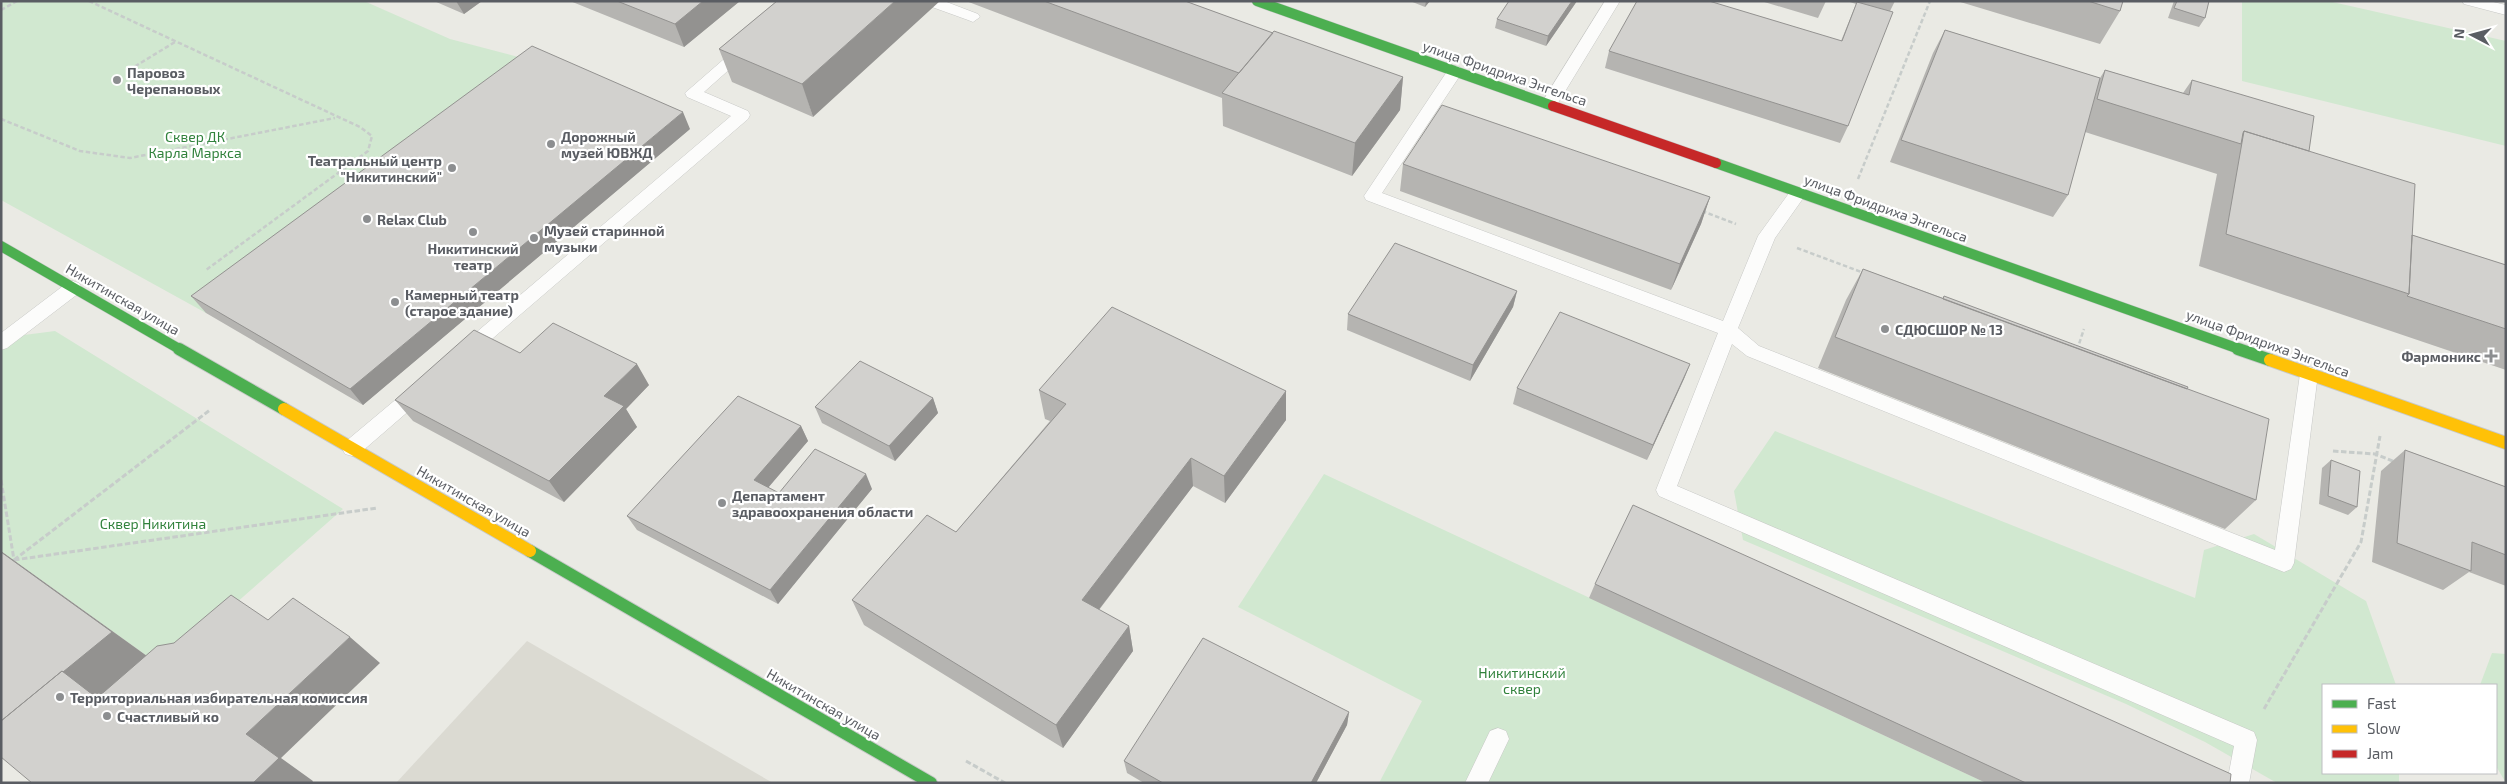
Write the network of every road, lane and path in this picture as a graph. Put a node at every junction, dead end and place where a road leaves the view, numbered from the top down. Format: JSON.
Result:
{"nodes":[{"id":1,"x":17,"y":1,"type":"edge"},
{"id":2,"x":90,"y":1,"type":"edge"},
{"id":3,"x":1257,"y":1,"type":"edge"},
{"id":4,"x":1613,"y":1,"type":"edge"},
{"id":5,"x":1930,"y":1,"type":"edge"},
{"id":6,"x":2469,"y":1,"type":"edge"},
{"id":7,"x":937,"y":4,"type":"dead end"},
{"id":8,"x":1,"y":10,"type":"edge"},
{"id":9,"x":2506,"y":10,"type":"edge"},
{"id":10,"x":973,"y":18,"type":"dead end"},
{"id":11,"x":757,"y":38,"type":"edge"},
{"id":12,"x":176,"y":42,"type":"junction"},
{"id":13,"x":129,"y":70,"type":"dead end"},
{"id":14,"x":1456,"y":72,"type":"junction"},
{"id":15,"x":1549,"y":104,"type":"junction"},
{"id":16,"x":336,"y":118,"type":"junction"},
{"id":17,"x":1,"y":119,"type":"edge"},
{"id":18,"x":1855,"y":186,"type":"dead end"},
{"id":19,"x":1798,"y":193,"type":"junction"},
{"id":20,"x":1694,"y":208,"type":"edge"},
{"id":21,"x":1767,"y":236,"type":"junction"},
{"id":22,"x":1,"y":246,"type":"edge"},
{"id":23,"x":206,"y":270,"type":"dead end"},
{"id":24,"x":1867,"y":274,"type":"edge"},
{"id":25,"x":73,"y":288,"type":"junction"},
{"id":26,"x":1728,"y":330,"type":"junction"},
{"id":27,"x":1,"y":343,"type":"edge"},
{"id":28,"x":453,"y":362,"type":"edge"},
{"id":29,"x":2309,"y":374,"type":"junction"},
{"id":30,"x":430,"y":382,"type":"edge"},
{"id":31,"x":2390,"y":402,"type":"junction"},
{"id":32,"x":210,"y":410,"type":"dead end"},
{"id":33,"x":2506,"y":443,"type":"edge"},
{"id":34,"x":352,"y":448,"type":"junction"},
{"id":35,"x":1,"y":480,"type":"edge"},
{"id":36,"x":377,"y":508,"type":"dead end"},
{"id":37,"x":14,"y":560,"type":"junction"},
{"id":38,"x":1498,"y":739,"type":"dead end"},
{"id":39,"x":2246,"y":740,"type":"junction"},
{"id":40,"x":931,"y":783,"type":"edge"},
{"id":41,"x":1476,"y":783,"type":"edge"},
{"id":42,"x":2238,"y":783,"type":"edge"}],
"edges":[{"from":1,"to":8,"type":"path"},
{"from":2,"to":12,"type":"path"},
{"from":3,"to":14,"type":"street","name":"улица Фридриха Энгельса"},
{"from":4,"to":15,"type":"lane"},
{"from":5,"to":18,"type":"path"},
{"from":6,"to":9,"type":"lane"},
{"from":7,"to":10,"type":"lane"},
{"from":11,"to":28,"type":"lane"},
{"from":12,"to":13,"type":"path"},
{"from":12,"to":16,"type":"path"},
{"from":14,"to":15,"type":"street","name":"улица Фридриха Энгельса"},
{"from":14,"to":26,"type":"lane"},
{"from":15,"to":19,"type":"street","name":"улица Фридриха Энгельса"},
{"from":16,"to":17,"type":"path"},
{"from":16,"to":23,"type":"path"},
{"from":19,"to":21,"type":"lane"},
{"from":19,"to":29,"type":"street","name":"улица Фридриха Энгельса"},
{"from":20,"to":21,"type":"path"},
{"from":21,"to":24,"type":"path"},
{"from":21,"to":26,"type":"lane"},
{"from":22,"to":25,"type":"street","name":"Никитинская улица"},
{"from":25,"to":27,"type":"lane"},
{"from":25,"to":34,"type":"street","name":"Никитинская улица"},
{"from":26,"to":29,"type":"lane"},
{"from":26,"to":39,"type":"lane"},
{"from":29,"to":31,"type":"street","name":"улица Фридриха Энгельса"},
{"from":30,"to":34,"type":"lane"},
{"from":31,"to":33,"type":"street","name":"улица Фридриха Энгельса"},
{"from":31,"to":39,"type":"path"},
{"from":32,"to":37,"type":"path"},
{"from":34,"to":40,"type":"street","name":"Никитинская улица"},
{"from":35,"to":37,"type":"path"},
{"from":36,"to":37,"type":"path"},
{"from":38,"to":41,"type":"lane"},
{"from":39,"to":42,"type":"lane"}]}
